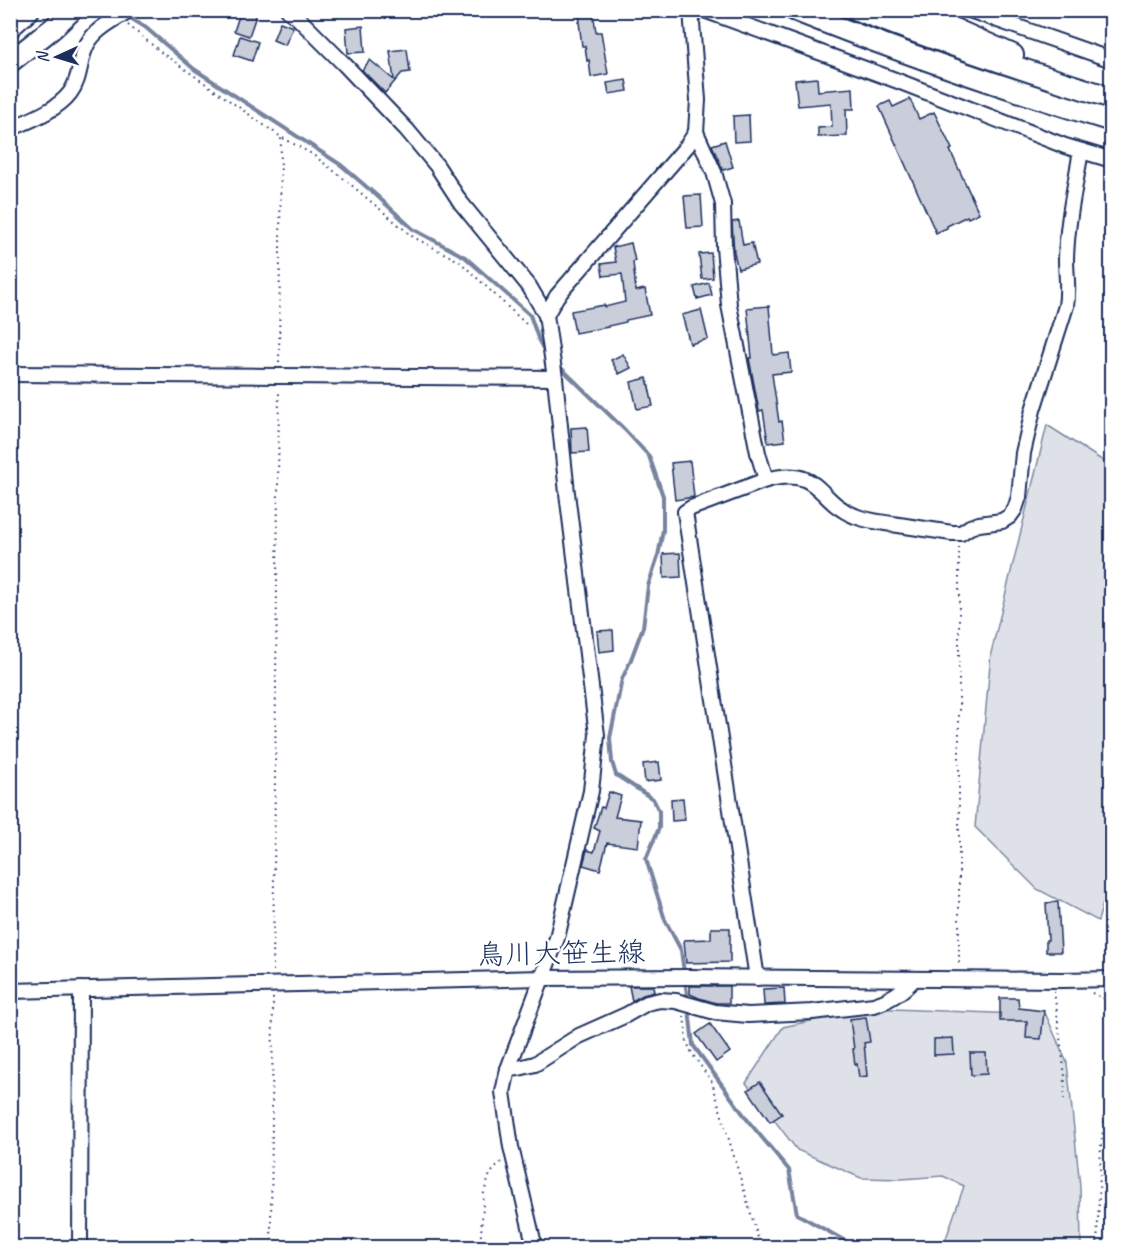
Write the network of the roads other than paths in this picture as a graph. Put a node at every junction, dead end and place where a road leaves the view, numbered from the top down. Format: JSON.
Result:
{"nodes":[{"id":1,"x":72,"y":10,"type":"edge"},
{"id":2,"x":288,"y":10,"type":"edge"},
{"id":3,"x":691,"y":10,"type":"edge"},
{"id":4,"x":704,"y":10,"type":"edge"},
{"id":5,"x":794,"y":10,"type":"edge"},
{"id":6,"x":857,"y":10,"type":"edge"},
{"id":7,"x":911,"y":10,"type":"edge"},
{"id":8,"x":969,"y":10,"type":"edge"},
{"id":9,"x":28,"y":11,"type":"edge"},
{"id":10,"x":124,"y":14,"type":"edge"},
{"id":11,"x":10,"y":27,"type":"edge"},
{"id":12,"x":1112,"y":60,"type":"edge"},
{"id":13,"x":10,"y":62,"type":"edge"},
{"id":14,"x":1112,"y":98,"type":"edge"},
{"id":15,"x":1112,"y":121,"type":"edge"},
{"id":16,"x":10,"y":129,"type":"edge"},
{"id":17,"x":696,"y":132,"type":"junction"},
{"id":18,"x":1081,"y":151,"type":"junction"},
{"id":19,"x":1112,"y":160,"type":"edge"},
{"id":20,"x":546,"y":315,"type":"junction"},
{"id":21,"x":10,"y":374,"type":"edge"},
{"id":22,"x":555,"y":374,"type":"junction"},
{"id":23,"x":766,"y":480,"type":"junction"},
{"id":24,"x":543,"y":978,"type":"junction"},
{"id":25,"x":757,"y":978,"type":"junction"},
{"id":26,"x":914,"y":979,"type":"junction"},
{"id":27,"x":1112,"y":979,"type":"edge"},
{"id":28,"x":81,"y":989,"type":"junction"},
{"id":29,"x":10,"y":991,"type":"edge"},
{"id":30,"x":508,"y":1069,"type":"junction"},
{"id":31,"x":80,"y":1248,"type":"edge"},
{"id":32,"x":535,"y":1248,"type":"edge"}],
"edges":[{"from":1,"to":13,"type":"highway"},
{"from":2,"to":20,"type":"street"},
{"from":3,"to":17,"type":"street"},
{"from":4,"to":18,"type":"street"},
{"from":5,"to":15,"type":"highway"},
{"from":6,"to":14,"type":"highway"},
{"from":7,"to":14,"type":"highway"},
{"from":8,"to":12,"type":"street"},
{"from":9,"to":11,"type":"highway"},
{"from":10,"to":16,"type":"street"},
{"from":17,"to":20,"type":"street"},
{"from":17,"to":23,"type":"street"},
{"from":18,"to":19,"type":"street"},
{"from":18,"to":23,"type":"street"},
{"from":20,"to":22,"type":"street"},
{"from":21,"to":22,"type":"street"},
{"from":22,"to":24,"type":"street"},
{"from":23,"to":25,"type":"street"},
{"from":24,"to":25,"type":"street","name":"鳥川大笹生線"},
{"from":24,"to":28,"type":"street","name":"鳥川大笹生線"},
{"from":24,"to":30,"type":"street"},
{"from":25,"to":26,"type":"street","name":"鳥川大笹生線"},
{"from":26,"to":27,"type":"street","name":"鳥川大笹生線"},
{"from":26,"to":30,"type":"street"},
{"from":28,"to":29,"type":"street","name":"鳥川大笹生線"},
{"from":28,"to":31,"type":"street"},
{"from":30,"to":32,"type":"street"}]}
